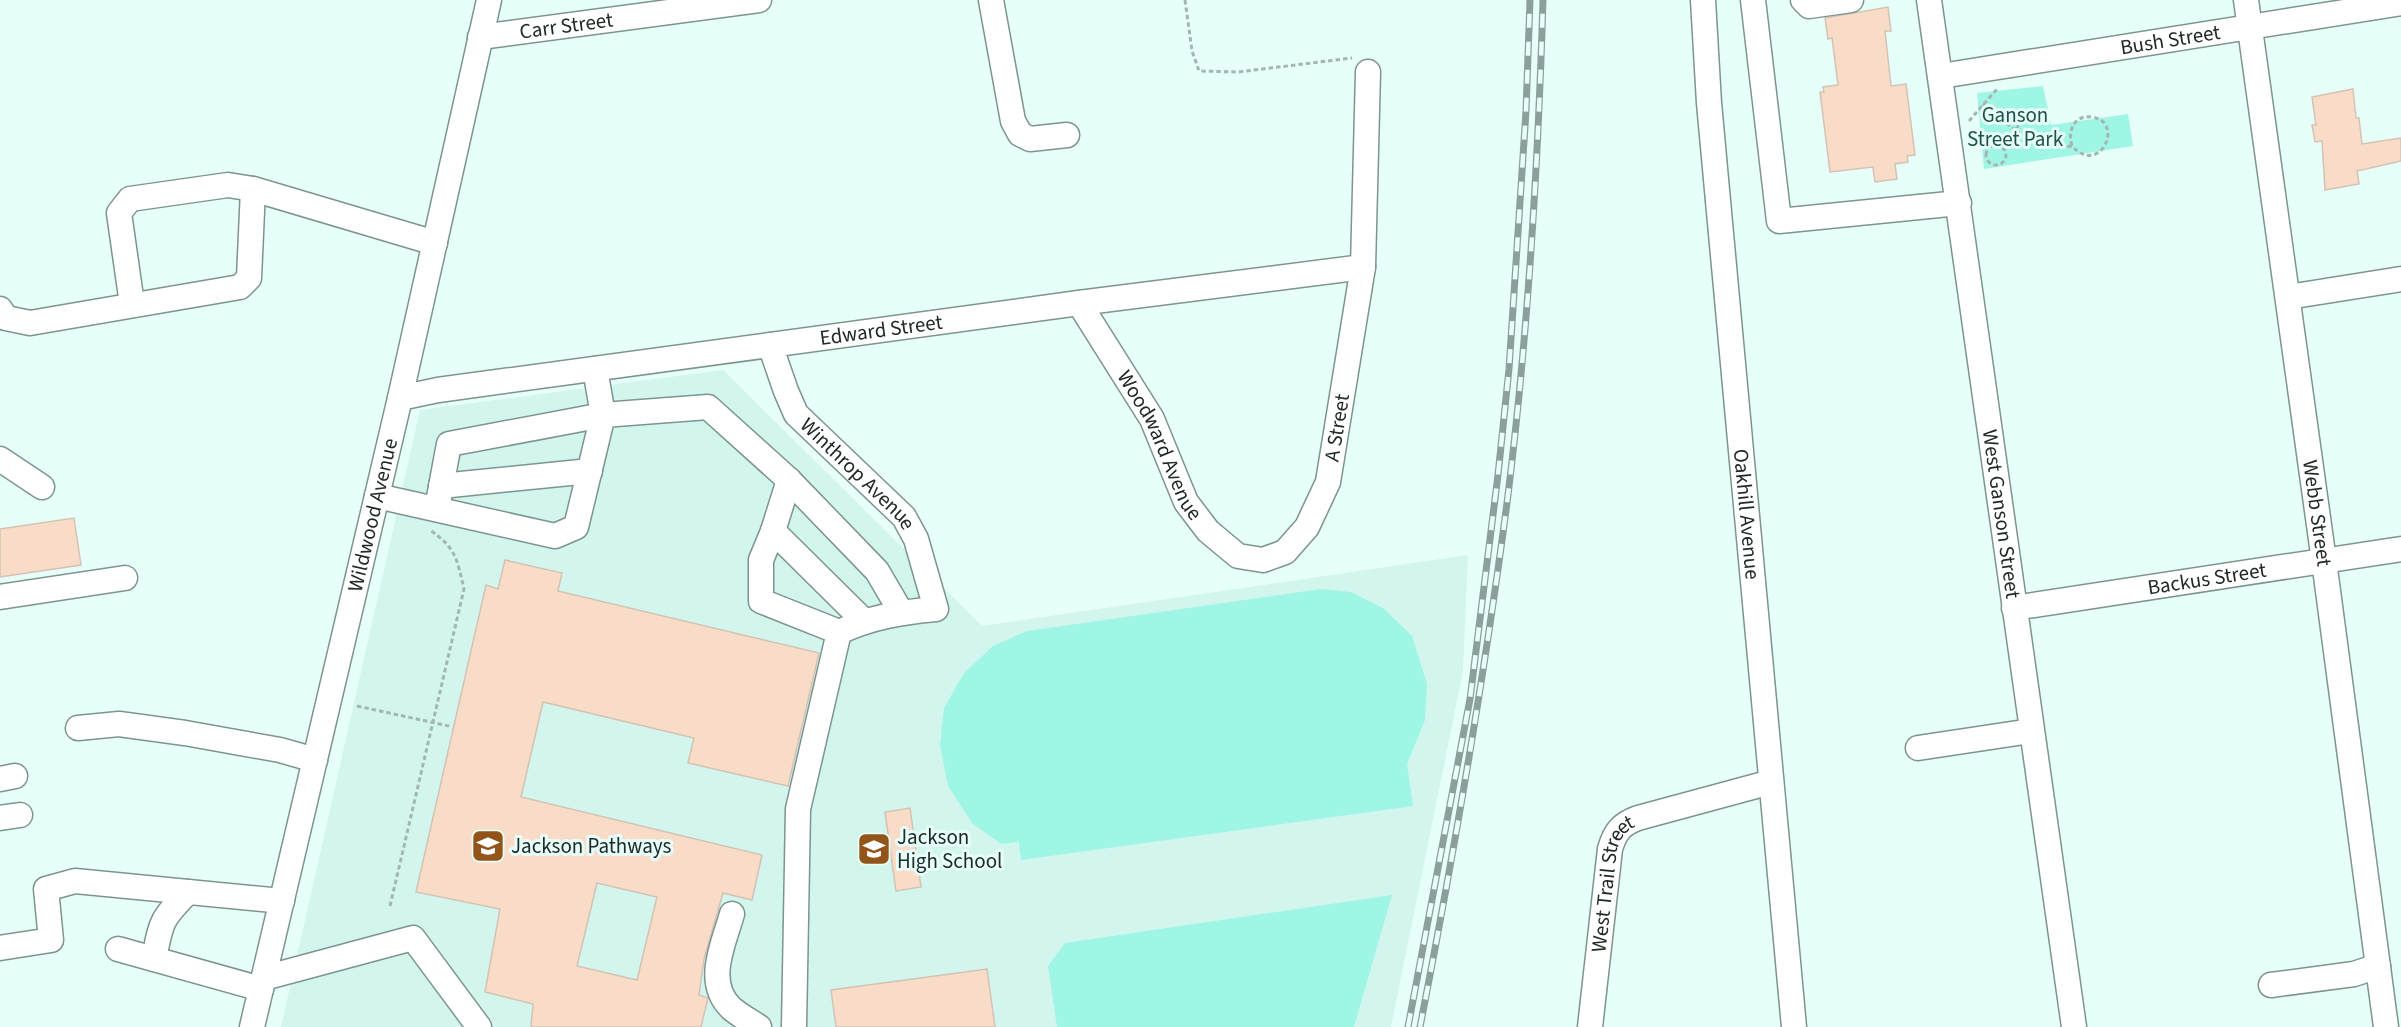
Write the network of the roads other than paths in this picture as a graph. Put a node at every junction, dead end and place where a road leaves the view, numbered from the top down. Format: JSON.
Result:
{"nodes":[{"id":1,"x":489,"y":0,"type":"edge"},
{"id":2,"x":759,"y":0,"type":"edge"},
{"id":3,"x":991,"y":0,"type":"edge"},
{"id":4,"x":1703,"y":0,"type":"edge"},
{"id":5,"x":1754,"y":0,"type":"edge"},
{"id":6,"x":1803,"y":0,"type":"edge"},
{"id":7,"x":1851,"y":0,"type":"edge"},
{"id":8,"x":1929,"y":0,"type":"edge"},
{"id":9,"x":2246,"y":0,"type":"edge"},
{"id":10,"x":2401,"y":3,"type":"edge"},
{"id":11,"x":2249,"y":26,"type":"junction"},
{"id":12,"x":480,"y":37,"type":"junction"},
{"id":13,"x":1368,"y":72,"type":"road end"},
{"id":14,"x":1941,"y":76,"type":"junction"},
{"id":15,"x":1067,"y":135,"type":"dead end"},
{"id":16,"x":253,"y":189,"type":"junction"},
{"id":17,"x":1959,"y":203,"type":"junction"},
{"id":18,"x":435,"y":243,"type":"junction"},
{"id":19,"x":1363,"y":267,"type":"junction"},
{"id":20,"x":2401,"y":279,"type":"edge"},
{"id":21,"x":2288,"y":297,"type":"junction"},
{"id":22,"x":1079,"y":303,"type":"junction"},
{"id":23,"x":132,"y":304,"type":"junction"},
{"id":24,"x":0,"y":309,"type":"edge"},
{"id":25,"x":770,"y":345,"type":"junction"},
{"id":26,"x":595,"y":369,"type":"junction"},
{"id":27,"x":400,"y":398,"type":"junction"},
{"id":28,"x":603,"y":415,"type":"junction"},
{"id":29,"x":0,"y":459,"type":"edge"},
{"id":30,"x":590,"y":471,"type":"junction"},
{"id":31,"x":789,"y":480,"type":"junction"},
{"id":32,"x":42,"y":487,"type":"dead end"},
{"id":33,"x":377,"y":496,"type":"junction"},
{"id":34,"x":434,"y":507,"type":"junction"},
{"id":35,"x":773,"y":531,"type":"junction"},
{"id":36,"x":2401,"y":549,"type":"edge"},
{"id":37,"x":1263,"y":560,"type":"joint"},
{"id":38,"x":2324,"y":561,"type":"junction"},
{"id":39,"x":125,"y":578,"type":"dead end"},
{"id":40,"x":0,"y":597,"type":"edge"},
{"id":41,"x":2014,"y":608,"type":"junction"},
{"id":42,"x":901,"y":612,"type":"junction"},
{"id":43,"x":864,"y":621,"type":"junction"},
{"id":44,"x":839,"y":632,"type":"junction"},
{"id":45,"x":78,"y":728,"type":"dead end"},
{"id":46,"x":2031,"y":730,"type":"junction"},
{"id":47,"x":1918,"y":748,"type":"dead end"},
{"id":48,"x":315,"y":760,"type":"junction"},
{"id":49,"x":1771,"y":782,"type":"junction"},
{"id":50,"x":188,"y":892,"type":"junction"},
{"id":51,"x":282,"y":901,"type":"junction"},
{"id":52,"x":732,"y":914,"type":"dead end"},
{"id":53,"x":0,"y":948,"type":"edge"},
{"id":54,"x":117,"y":949,"type":"dead end"},
{"id":55,"x":154,"y":959,"type":"junction"},
{"id":56,"x":2378,"y":966,"type":"junction"},
{"id":57,"x":262,"y":983,"type":"junction"},
{"id":58,"x":2271,"y":985,"type":"dead end"},
{"id":59,"x":252,"y":1027,"type":"edge"},
{"id":60,"x":479,"y":1027,"type":"edge"},
{"id":61,"x":759,"y":1027,"type":"edge"},
{"id":62,"x":794,"y":1027,"type":"edge"},
{"id":63,"x":1590,"y":1027,"type":"edge"},
{"id":64,"x":1794,"y":1027,"type":"edge"},
{"id":65,"x":2074,"y":1027,"type":"edge"},
{"id":66,"x":2386,"y":1027,"type":"edge"}],
"edges":[{"from":1,"to":12,"type":"street","name":"Wildwood Avenue"},
{"from":2,"to":12,"type":"street","name":"Carr Street"},
{"from":3,"to":15,"type":"street"},
{"from":4,"to":49,"type":"street","name":"Oakhill Avenue"},
{"from":5,"to":17,"type":"street"},
{"from":6,"to":7,"type":"street"},
{"from":8,"to":14,"type":"street","name":"West Ganson Street"},
{"from":9,"to":11,"type":"street","name":"Webb Street"},
{"from":10,"to":11,"type":"street","name":"Bush Street"},
{"from":11,"to":14,"type":"street","name":"Bush Street"},
{"from":11,"to":21,"type":"street","name":"Webb Street"},
{"from":12,"to":18,"type":"street","name":"Wildwood Avenue"},
{"from":13,"to":19,"type":"street","name":"A Street"},
{"from":14,"to":17,"type":"street","name":"West Ganson Street"},
{"from":16,"to":18,"type":"street"},
{"from":16,"to":23,"type":"street"},
{"from":16,"to":23,"type":"street"},
{"from":17,"to":41,"type":"street","name":"West Ganson Street"},
{"from":18,"to":27,"type":"street","name":"Wildwood Avenue"},
{"from":19,"to":22,"type":"street","name":"Edward Street"},
{"from":19,"to":37,"type":"street","name":"A Street"},
{"from":20,"to":21,"type":"street"},
{"from":21,"to":38,"type":"street","name":"Webb Street"},
{"from":22,"to":25,"type":"street","name":"Edward Street"},
{"from":22,"to":37,"type":"street","name":"Woodward Avenue"},
{"from":23,"to":24,"type":"street"},
{"from":25,"to":26,"type":"street","name":"Edward Street"},
{"from":25,"to":42,"type":"street","name":"Winthrop Avenue"},
{"from":26,"to":27,"type":"street","name":"Edward Street"},
{"from":26,"to":28,"type":"street"},
{"from":27,"to":33,"type":"street","name":"Wildwood Avenue"},
{"from":28,"to":30,"type":"street"},
{"from":28,"to":31,"type":"street"},
{"from":28,"to":34,"type":"street"},
{"from":29,"to":32,"type":"street"},
{"from":30,"to":34,"type":"street"},
{"from":30,"to":34,"type":"street"},
{"from":31,"to":35,"type":"street"},
{"from":31,"to":42,"type":"street"},
{"from":33,"to":34,"type":"street"},
{"from":33,"to":48,"type":"street","name":"Wildwood Avenue"},
{"from":35,"to":43,"type":"street"},
{"from":35,"to":44,"type":"street"},
{"from":36,"to":38,"type":"street","name":"Backus Street"},
{"from":38,"to":41,"type":"street","name":"Backus Street"},
{"from":38,"to":56,"type":"street","name":"Webb Street"},
{"from":39,"to":40,"type":"street"},
{"from":41,"to":46,"type":"street","name":"West Ganson Street"},
{"from":42,"to":43,"type":"street"},
{"from":43,"to":44,"type":"street"},
{"from":44,"to":62,"type":"street"},
{"from":45,"to":48,"type":"street"},
{"from":46,"to":47,"type":"street"},
{"from":46,"to":65,"type":"street","name":"West Ganson Street"},
{"from":48,"to":51,"type":"street","name":"Wildwood Avenue"},
{"from":49,"to":63,"type":"street","name":"West Trail Street"},
{"from":49,"to":64,"type":"street","name":"Oakhill Avenue"},
{"from":50,"to":51,"type":"street"},
{"from":50,"to":53,"type":"street"},
{"from":50,"to":55,"type":"street"},
{"from":51,"to":57,"type":"street","name":"Wildwood Avenue"},
{"from":52,"to":61,"type":"street"},
{"from":54,"to":55,"type":"street"},
{"from":55,"to":57,"type":"street"},
{"from":56,"to":58,"type":"street"},
{"from":56,"to":66,"type":"street","name":"Webb Street"},
{"from":57,"to":59,"type":"street","name":"Wildwood Avenue"},
{"from":57,"to":60,"type":"street"}]}
